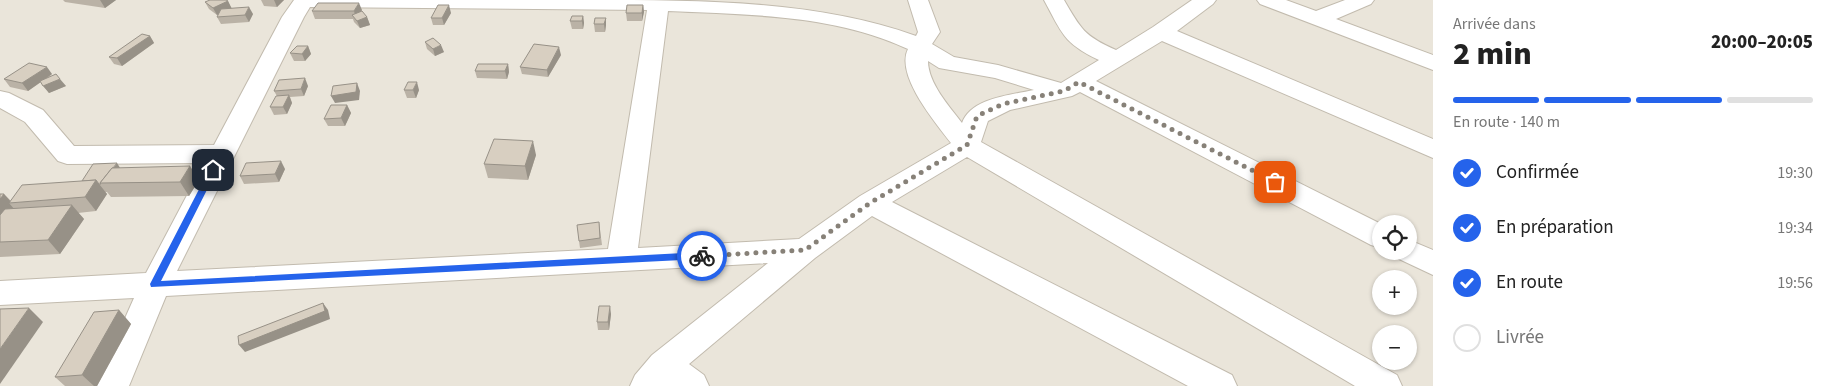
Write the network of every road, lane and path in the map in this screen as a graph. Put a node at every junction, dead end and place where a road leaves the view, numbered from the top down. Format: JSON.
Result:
{"nodes":[{"id":1,"x":918,"y":0,"type":"edge"},
{"id":2,"x":1054,"y":0,"type":"edge"},
{"id":3,"x":1206,"y":0,"type":"edge"},
{"id":4,"x":1267,"y":0,"type":"edge"},
{"id":5,"x":1364,"y":0,"type":"edge"},
{"id":6,"x":304,"y":1,"type":"edge"},
{"id":7,"x":497,"y":1,"type":"edge"},
{"id":8,"x":620,"y":2,"type":"edge"},
{"id":9,"x":659,"y":2,"type":"edge"},
{"id":10,"x":831,"y":9,"type":"edge"},
{"id":11,"x":1316,"y":18,"type":"junction"},
{"id":12,"x":1161,"y":32,"type":"junction"},
{"id":13,"x":920,"y":46,"type":"junction"},
{"id":14,"x":1117,"y":59,"type":"junction"},
{"id":15,"x":1433,"y":63,"type":"edge"},
{"id":16,"x":1072,"y":86,"type":"junction"},
{"id":17,"x":0,"y":98,"type":"edge"},
{"id":18,"x":967,"y":145,"type":"junction"},
{"id":19,"x":1433,"y":149,"type":"edge"},
{"id":20,"x":222,"y":154,"type":"junction"},
{"id":21,"x":870,"y":203,"type":"junction"},
{"id":22,"x":1372,"y":233,"type":"edge"},
{"id":23,"x":805,"y":250,"type":"junction"},
{"id":24,"x":1417,"y":255,"type":"edge"},
{"id":25,"x":620,"y":260,"type":"junction"},
{"id":26,"x":1433,"y":264,"type":"edge"},
{"id":27,"x":155,"y":284,"type":"junction"},
{"id":28,"x":0,"y":292,"type":"edge"},
{"id":29,"x":656,"y":376,"type":"edge"},
{"id":30,"x":112,"y":386,"type":"edge"},
{"id":31,"x":692,"y":386,"type":"edge"},
{"id":32,"x":1220,"y":386,"type":"edge"},
{"id":33,"x":1385,"y":386,"type":"edge"}],
"edges":[{"from":1,"to":13,"type":"street"},
{"from":2,"to":14,"type":"street"},
{"from":3,"to":12,"type":"street"},
{"from":4,"to":11,"type":"street"},
{"from":5,"to":11,"type":"street"},
{"from":6,"to":7,"type":"street"},
{"from":6,"to":20,"type":"street"},
{"from":7,"to":8,"type":"street"},
{"from":8,"to":9,"type":"street"},
{"from":9,"to":10,"type":"street"},
{"from":9,"to":25,"type":"street"},
{"from":10,"to":13,"type":"street"},
{"from":11,"to":15,"type":"street"},
{"from":12,"to":14,"type":"street"},
{"from":12,"to":19,"type":"street"},
{"from":13,"to":16,"type":"street"},
{"from":13,"to":18,"type":"street"},
{"from":14,"to":16,"type":"street"},
{"from":16,"to":18,"type":"street"},
{"from":16,"to":22,"type":"street"},
{"from":17,"to":20,"type":"street"},
{"from":18,"to":21,"type":"street"},
{"from":18,"to":33,"type":"street"},
{"from":20,"to":27,"type":"street"},
{"from":21,"to":23,"type":"street"},
{"from":21,"to":32,"type":"street"},
{"from":23,"to":25,"type":"street"},
{"from":23,"to":29,"type":"street"},
{"from":24,"to":26,"type":"street"},
{"from":25,"to":27,"type":"street"},
{"from":27,"to":28,"type":"street"},
{"from":27,"to":30,"type":"street"},
{"from":29,"to":31,"type":"street"}]}
